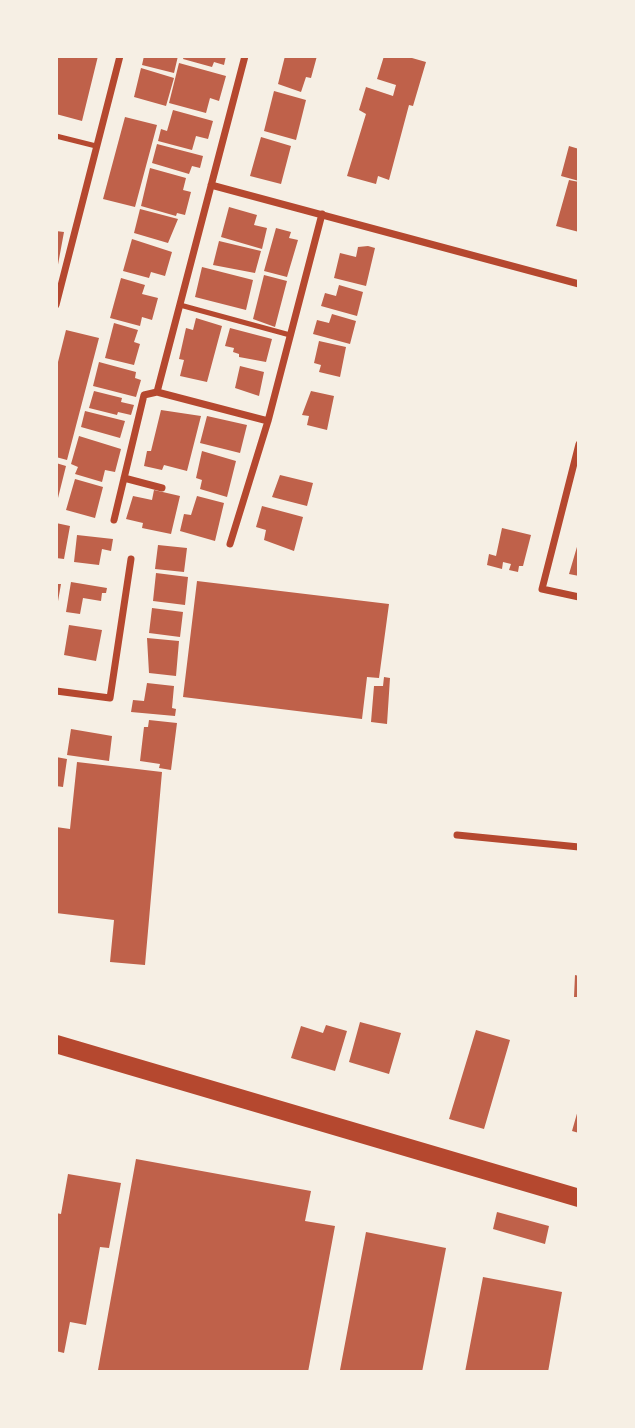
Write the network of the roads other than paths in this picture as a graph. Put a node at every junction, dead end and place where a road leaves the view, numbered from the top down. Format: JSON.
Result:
{"nodes":[{"id":1,"x":120,"y":56,"type":"edge"},
{"id":2,"x":245,"y":56,"type":"edge"},
{"id":3,"x":56,"y":136,"type":"edge"},
{"id":4,"x":96,"y":146,"type":"junction"},
{"id":5,"x":211,"y":185,"type":"junction"},
{"id":6,"x":322,"y":214,"type":"junction"},
{"id":7,"x":579,"y":284,"type":"edge"},
{"id":8,"x":56,"y":302,"type":"edge"},
{"id":9,"x":180,"y":305,"type":"junction"},
{"id":10,"x":290,"y":335,"type":"junction"},
{"id":11,"x":157,"y":391,"type":"junction"},
{"id":12,"x":268,"y":421,"type":"junction"},
{"id":13,"x":579,"y":444,"type":"edge"},
{"id":14,"x":124,"y":478,"type":"junction"},
{"id":15,"x":162,"y":488,"type":"dead end"},
{"id":16,"x":114,"y":520,"type":"dead end"},
{"id":17,"x":230,"y":544,"type":"dead end"},
{"id":18,"x":131,"y":559,"type":"dead end"},
{"id":19,"x":579,"y":597,"type":"edge"},
{"id":20,"x":56,"y":691,"type":"edge"},
{"id":21,"x":457,"y":835,"type":"dead end"},
{"id":22,"x":579,"y":847,"type":"edge"},
{"id":23,"x":56,"y":1044,"type":"edge"},
{"id":24,"x":579,"y":1198,"type":"edge"}],
"edges":[{"from":1,"to":4,"type":"street"},
{"from":2,"to":5,"type":"street"},
{"from":3,"to":4,"type":"lane"},
{"from":4,"to":8,"type":"street"},
{"from":5,"to":6,"type":"street"},
{"from":5,"to":9,"type":"street"},
{"from":6,"to":7,"type":"street"},
{"from":6,"to":10,"type":"street"},
{"from":9,"to":10,"type":"lane"},
{"from":9,"to":11,"type":"street"},
{"from":10,"to":12,"type":"street"},
{"from":11,"to":12,"type":"street"},
{"from":11,"to":14,"type":"street"},
{"from":12,"to":17,"type":"street"},
{"from":13,"to":19,"type":"street"},
{"from":14,"to":15,"type":"street"},
{"from":14,"to":16,"type":"street"},
{"from":18,"to":20,"type":"street"},
{"from":21,"to":22,"type":"street"},
{"from":23,"to":24,"type":"main road"}]}
